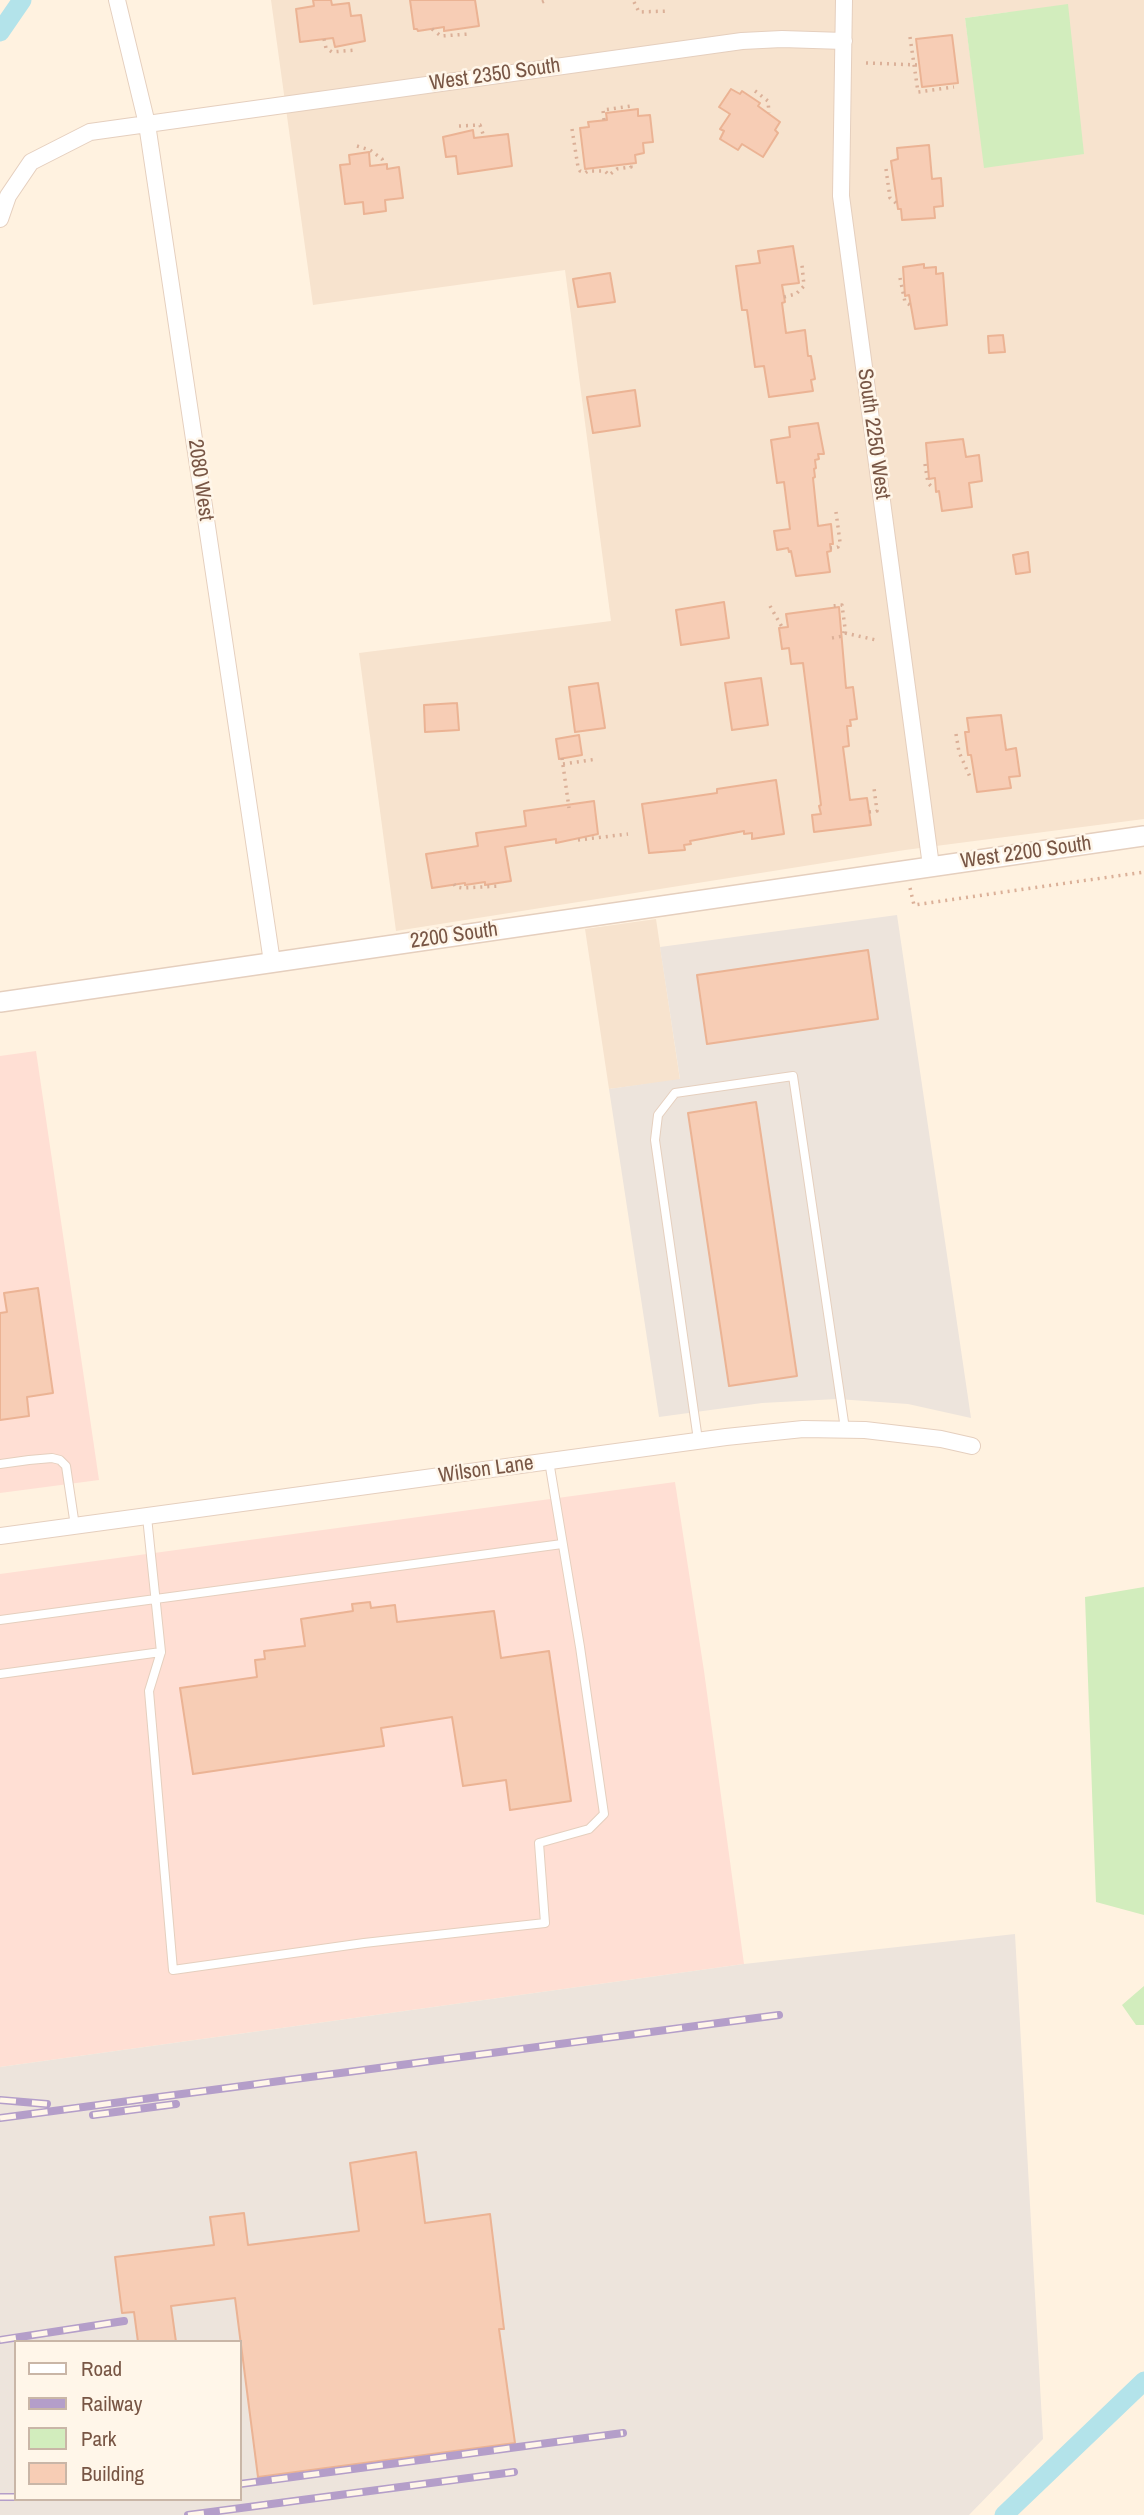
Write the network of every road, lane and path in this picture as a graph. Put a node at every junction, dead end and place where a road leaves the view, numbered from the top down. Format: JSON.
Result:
{"nodes":[{"id":1,"x":117,"y":0,"type":"edge"},
{"id":2,"x":547,"y":0,"type":"edge"},
{"id":3,"x":844,"y":0,"type":"edge"},
{"id":4,"x":542,"y":2,"type":"dead end"},
{"id":5,"x":634,"y":2,"type":"dead end"},
{"id":6,"x":669,"y":11,"type":"dead end"},
{"id":7,"x":432,"y":29,"type":"dead end"},
{"id":8,"x":468,"y":34,"type":"dead end"},
{"id":9,"x":910,"y":37,"type":"dead end"},
{"id":10,"x":324,"y":39,"type":"dead end"},
{"id":11,"x":844,"y":41,"type":"junction"},
{"id":12,"x":355,"y":50,"type":"dead end"},
{"id":13,"x":866,"y":63,"type":"dead end"},
{"id":14,"x":917,"y":65,"type":"junction"},
{"id":15,"x":954,"y":87,"type":"dead end"},
{"id":16,"x":755,"y":91,"type":"dead end"},
{"id":17,"x":631,"y":106,"type":"dead end"},
{"id":18,"x":769,"y":113,"type":"dead end"},
{"id":19,"x":604,"y":120,"type":"dead end"},
{"id":20,"x":147,"y":124,"type":"junction"},
{"id":21,"x":459,"y":126,"type":"dead end"},
{"id":22,"x":572,"y":129,"type":"dead end"},
{"id":23,"x":484,"y":137,"type":"dead end"},
{"id":24,"x":357,"y":146,"type":"dead end"},
{"id":25,"x":630,"y":163,"type":"dead end"},
{"id":26,"x":384,"y":164,"type":"dead end"},
{"id":27,"x":886,"y":169,"type":"dead end"},
{"id":28,"x":897,"y":204,"type":"dead end"},
{"id":29,"x":0,"y":219,"type":"edge"},
{"id":30,"x":802,"y":265,"type":"dead end"},
{"id":31,"x":900,"y":278,"type":"dead end"},
{"id":32,"x":784,"y":297,"type":"dead end"},
{"id":33,"x":912,"y":306,"type":"dead end"},
{"id":34,"x":925,"y":464,"type":"dead end"},
{"id":35,"x":935,"y":487,"type":"dead end"},
{"id":36,"x":836,"y":512,"type":"dead end"},
{"id":37,"x":830,"y":548,"type":"dead end"},
{"id":38,"x":770,"y":606,"type":"dead end"},
{"id":39,"x":832,"y":606,"type":"dead end"},
{"id":40,"x":782,"y":627,"type":"dead end"},
{"id":41,"x":845,"y":633,"type":"junction"},
{"id":42,"x":832,"y":638,"type":"dead end"},
{"id":43,"x":876,"y":640,"type":"dead end"},
{"id":44,"x":956,"y":734,"type":"dead end"},
{"id":45,"x":562,"y":758,"type":"dead end"},
{"id":46,"x":597,"y":759,"type":"dead end"},
{"id":47,"x":563,"y":764,"type":"junction"},
{"id":48,"x":973,"y":776,"type":"dead end"},
{"id":49,"x":874,"y":788,"type":"dead end"},
{"id":50,"x":569,"y":808,"type":"dead end"},
{"id":51,"x":869,"y":812,"type":"dead end"},
{"id":52,"x":628,"y":834,"type":"dead end"},
{"id":53,"x":1144,"y":836,"type":"edge"},
{"id":54,"x":579,"y":840,"type":"dead end"},
{"id":55,"x":931,"y":866,"type":"junction"},
{"id":56,"x":1144,"y":872,"type":"edge"},
{"id":57,"x":908,"y":876,"type":"junction"},
{"id":58,"x":454,"y":884,"type":"dead end"},
{"id":59,"x":500,"y":886,"type":"dead end"},
{"id":60,"x":272,"y":962,"type":"junction"},
{"id":61,"x":0,"y":1002,"type":"edge"},
{"id":62,"x":845,"y":1429,"type":"junction"},
{"id":63,"x":698,"y":1440,"type":"junction"},
{"id":64,"x":972,"y":1447,"type":"dead end"},
{"id":65,"x":549,"y":1461,"type":"junction"},
{"id":66,"x":0,"y":1464,"type":"edge"},
{"id":67,"x":147,"y":1517,"type":"junction"},
{"id":68,"x":75,"y":1526,"type":"junction"},
{"id":69,"x":0,"y":1536,"type":"edge"},
{"id":70,"x":562,"y":1544,"type":"junction"},
{"id":71,"x":156,"y":1598,"type":"junction"},
{"id":72,"x":0,"y":1620,"type":"edge"},
{"id":73,"x":162,"y":1652,"type":"junction"},
{"id":74,"x":0,"y":1674,"type":"edge"}],
"edges":[{"from":1,"to":20,"type":"street","name":"2080 West"},
{"from":2,"to":4,"type":"path"},
{"from":3,"to":11,"type":"street","name":"South 2250 West"},
{"from":5,"to":6,"type":"path"},
{"from":7,"to":8,"type":"path"},
{"from":9,"to":14,"type":"path"},
{"from":10,"to":12,"type":"path"},
{"from":11,"to":20,"type":"street","name":"West 2350 South"},
{"from":11,"to":55,"type":"street","name":"South 2250 West"},
{"from":13,"to":14,"type":"path"},
{"from":14,"to":15,"type":"path"},
{"from":16,"to":18,"type":"path"},
{"from":17,"to":19,"type":"path"},
{"from":20,"to":29,"type":"street","name":"West 2350 South"},
{"from":20,"to":60,"type":"street","name":"2080 West"},
{"from":21,"to":23,"type":"path"},
{"from":22,"to":25,"type":"path"},
{"from":24,"to":26,"type":"path"},
{"from":27,"to":28,"type":"path"},
{"from":30,"to":32,"type":"path"},
{"from":31,"to":33,"type":"path"},
{"from":34,"to":35,"type":"path"},
{"from":36,"to":37,"type":"path"},
{"from":38,"to":40,"type":"path"},
{"from":39,"to":41,"type":"path"},
{"from":41,"to":42,"type":"path"},
{"from":41,"to":43,"type":"path"},
{"from":44,"to":48,"type":"path"},
{"from":45,"to":47,"type":"path"},
{"from":46,"to":47,"type":"path"},
{"from":47,"to":50,"type":"path"},
{"from":49,"to":51,"type":"path"},
{"from":52,"to":54,"type":"path"},
{"from":53,"to":55,"type":"street","name":"West 2200 South"},
{"from":55,"to":57,"type":"street","name":"West 2200 South"},
{"from":56,"to":57,"type":"path"},
{"from":57,"to":60,"type":"street","name":"2200 South"},
{"from":58,"to":59,"type":"path"},
{"from":60,"to":61,"type":"street","name":"2200 South"},
{"from":62,"to":63,"type":"street","name":"Wilson Lane"},
{"from":62,"to":63,"type":"lane"},
{"from":62,"to":64,"type":"street","name":"Wilson Lane"},
{"from":63,"to":65,"type":"street","name":"Wilson Lane"},
{"from":65,"to":67,"type":"street","name":"Wilson Lane"},
{"from":65,"to":70,"type":"lane"},
{"from":66,"to":68,"type":"lane"},
{"from":67,"to":68,"type":"street","name":"Wilson Lane"},
{"from":67,"to":71,"type":"lane"},
{"from":68,"to":69,"type":"street","name":"Wilson Lane"},
{"from":70,"to":71,"type":"lane"},
{"from":70,"to":73,"type":"lane"},
{"from":71,"to":72,"type":"lane"},
{"from":71,"to":73,"type":"lane"},
{"from":73,"to":74,"type":"lane"}]}
